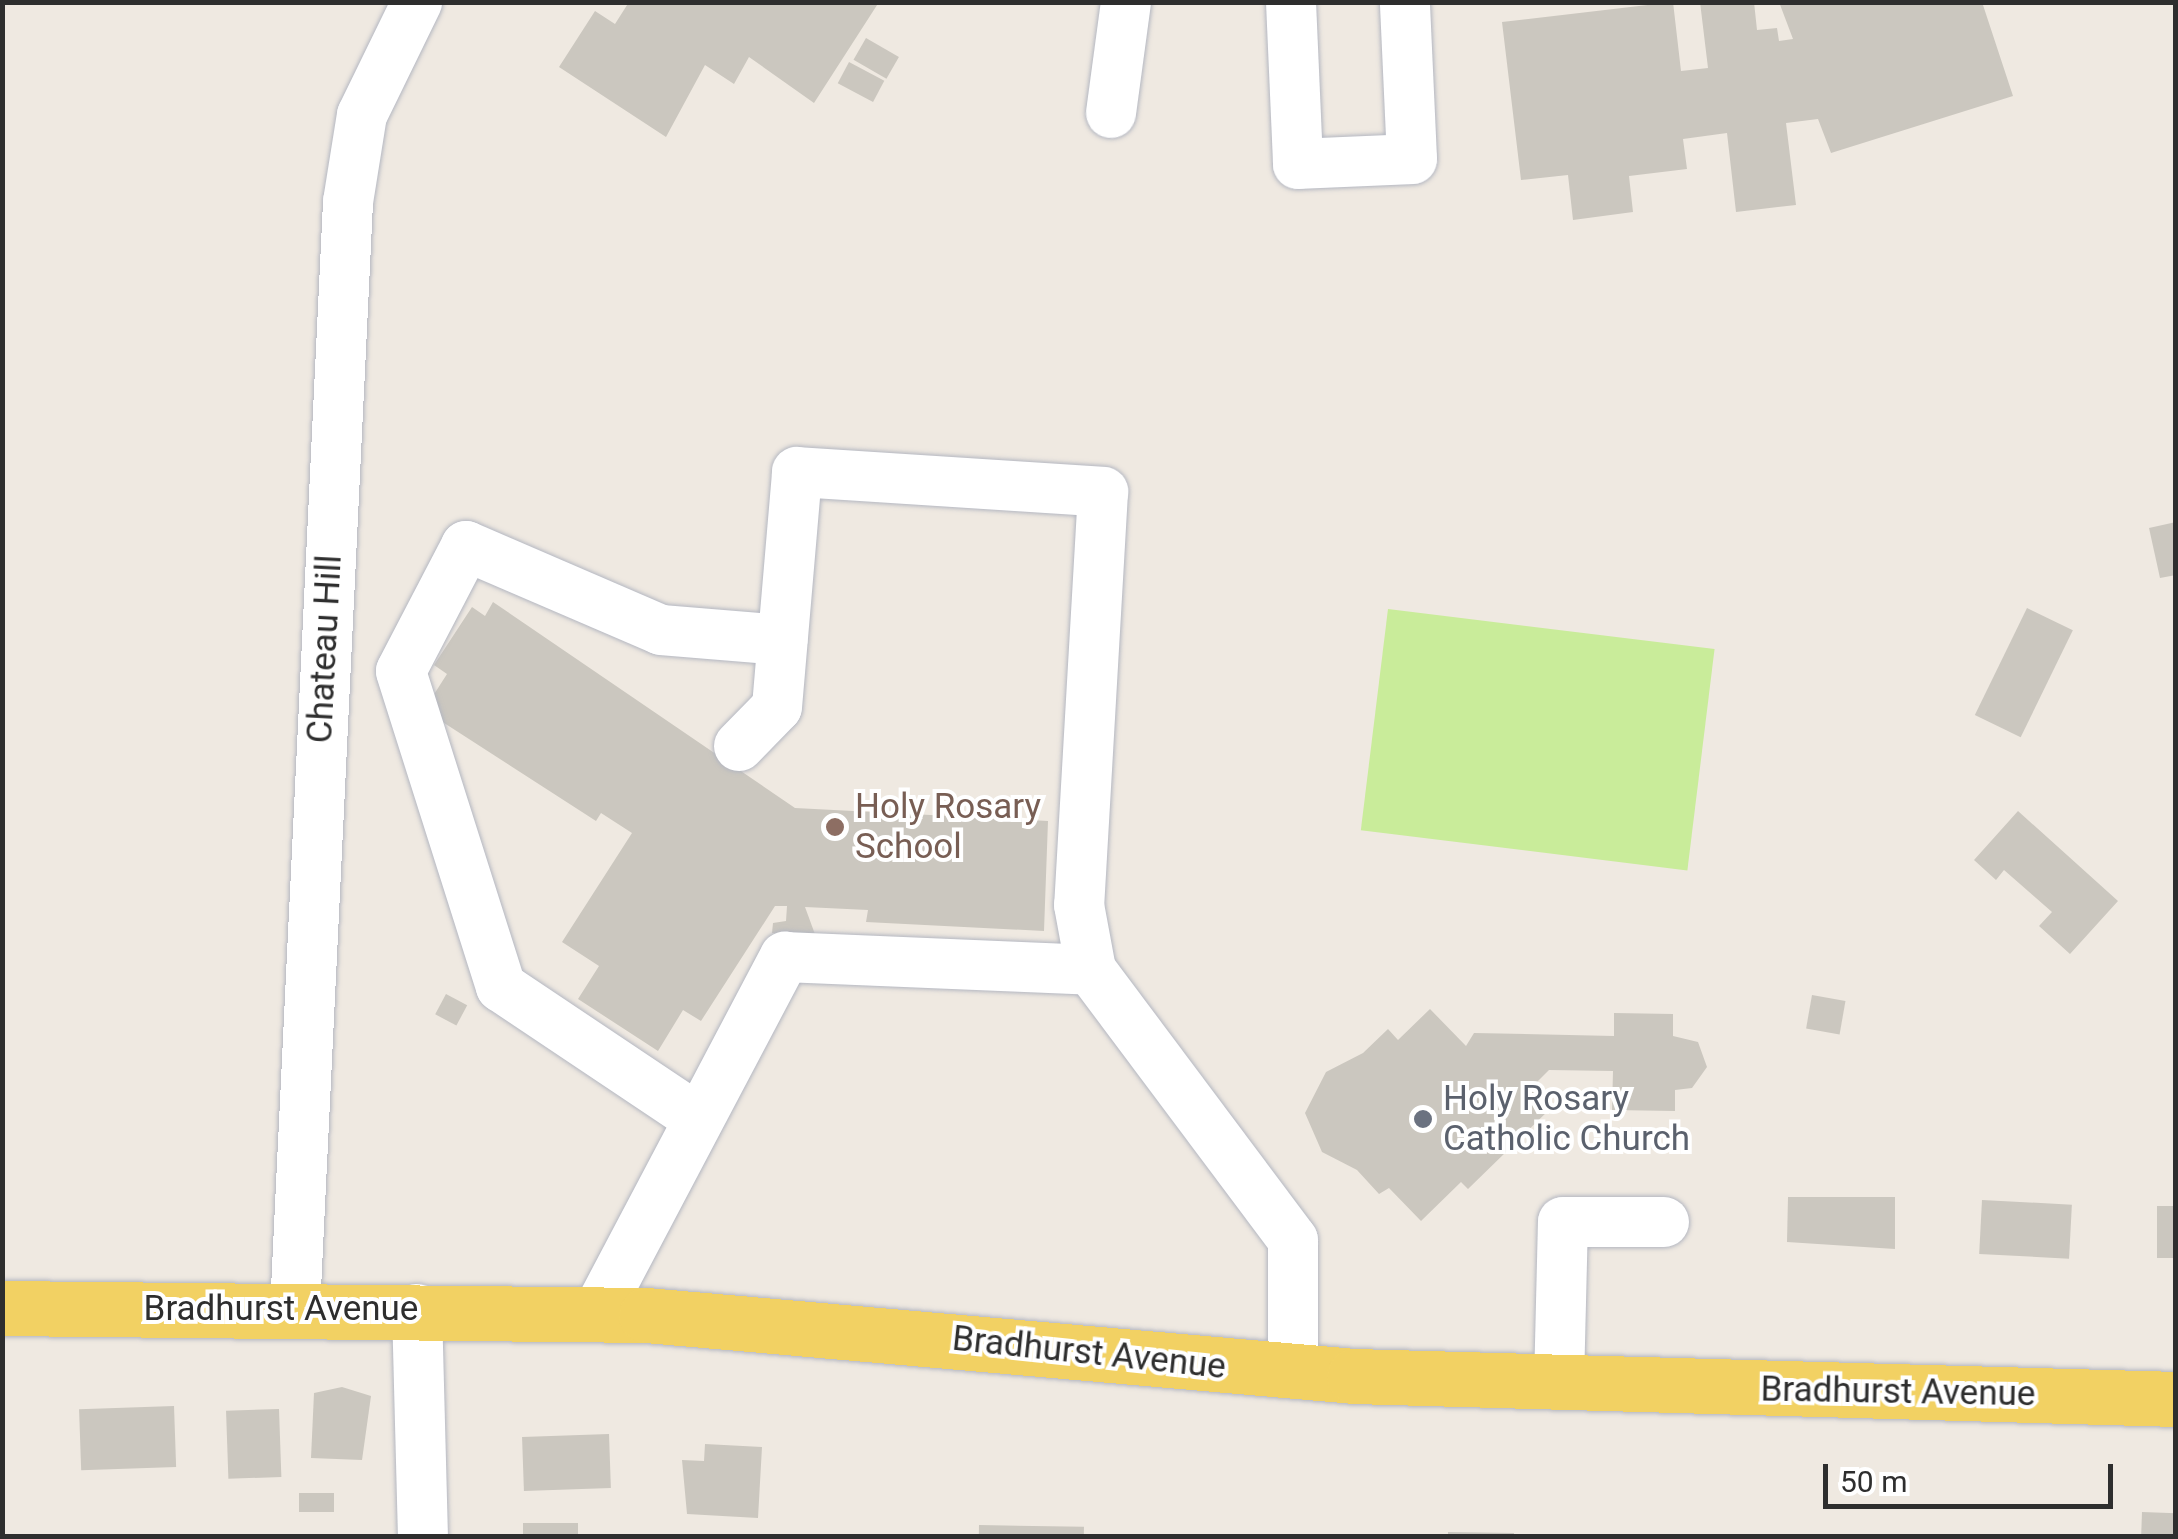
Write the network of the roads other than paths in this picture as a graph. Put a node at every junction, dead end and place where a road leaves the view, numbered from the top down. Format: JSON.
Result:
{"nodes":[{"id":1,"x":417,"y":2,"type":"edge"},
{"id":2,"x":1126,"y":2,"type":"edge"},
{"id":3,"x":1290,"y":2,"type":"edge"},
{"id":4,"x":1405,"y":2,"type":"edge"},
{"id":5,"x":1111,"y":114,"type":"dead end"},
{"id":6,"x":783,"y":640,"type":"junction"},
{"id":7,"x":739,"y":746,"type":"dead end"},
{"id":8,"x":1091,"y":970,"type":"junction"},
{"id":9,"x":697,"y":1118,"type":"junction"},
{"id":10,"x":1664,"y":1222,"type":"dead end"},
{"id":11,"x":2,"y":1308,"type":"edge"},
{"id":12,"x":295,"y":1310,"type":"junction"},
{"id":13,"x":417,"y":1310,"type":"junction"},
{"id":14,"x":597,"y":1313,"type":"junction"},
{"id":15,"x":1293,"y":1372,"type":"junction"},
{"id":16,"x":1559,"y":1384,"type":"junction"},
{"id":17,"x":2176,"y":1399,"type":"edge"},
{"id":18,"x":422,"y":1536,"type":"edge"}],
"edges":[{"from":1,"to":12,"type":"street","name":"Chateau Hill"},
{"from":2,"to":5,"type":"street"},
{"from":3,"to":4,"type":"street"},
{"from":6,"to":7,"type":"street"},
{"from":6,"to":8,"type":"street"},
{"from":6,"to":9,"type":"street"},
{"from":8,"to":9,"type":"street"},
{"from":8,"to":15,"type":"street"},
{"from":9,"to":14,"type":"street"},
{"from":10,"to":16,"type":"street"},
{"from":11,"to":12,"type":"main road","name":"Bradhurst Avenue"},
{"from":12,"to":13,"type":"main road","name":"Bradhurst Avenue"},
{"from":13,"to":14,"type":"main road","name":"Bradhurst Avenue"},
{"from":13,"to":18,"type":"street"},
{"from":14,"to":15,"type":"main road","name":"Bradhurst Avenue"},
{"from":15,"to":16,"type":"main road","name":"Bradhurst Avenue"},
{"from":16,"to":17,"type":"main road","name":"Bradhurst Avenue"}]}
